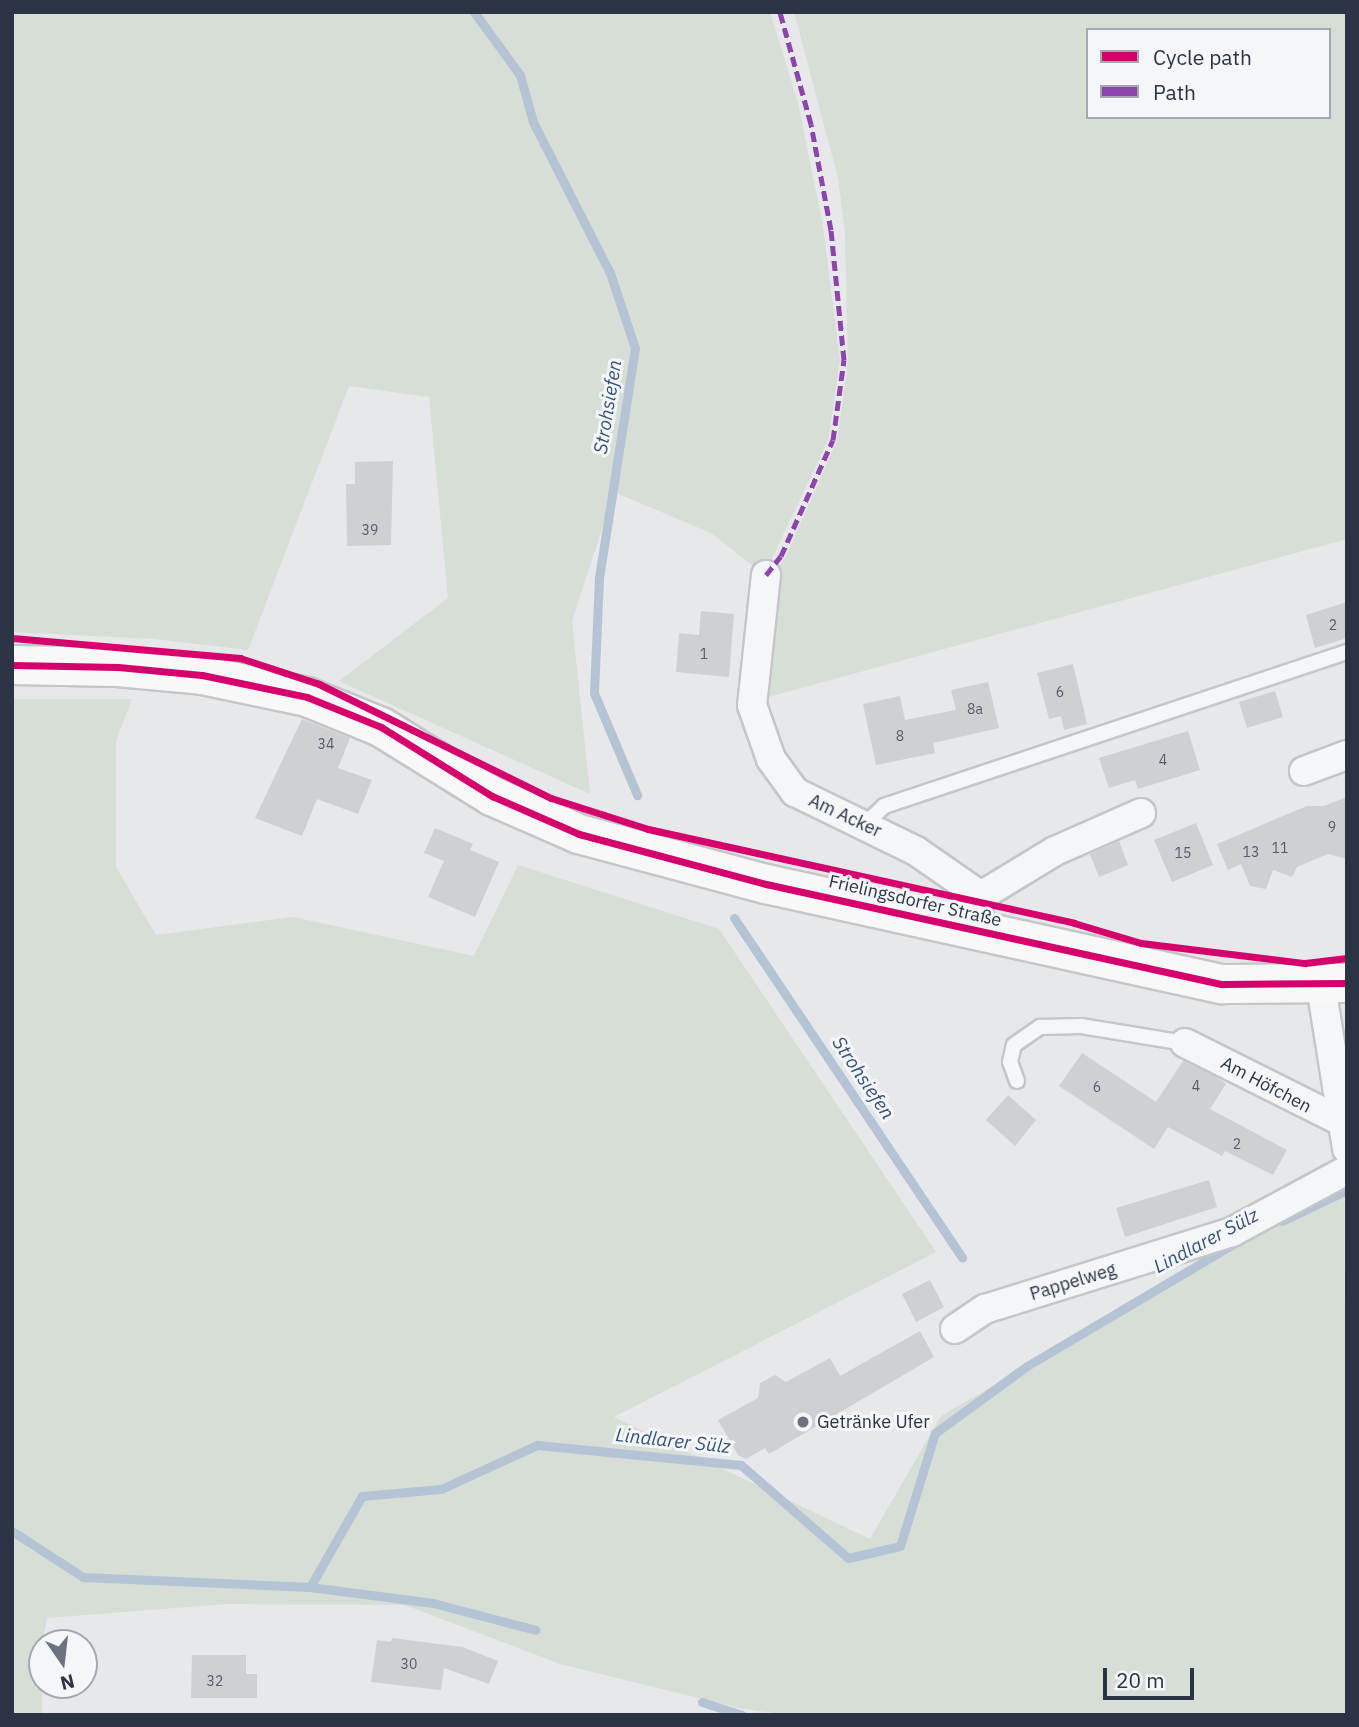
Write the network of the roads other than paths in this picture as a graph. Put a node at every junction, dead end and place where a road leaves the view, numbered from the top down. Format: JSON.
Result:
{"nodes":[{"id":1,"x":766,"y":575,"type":"dead end"},
{"id":2,"x":1347,"y":652,"type":"edge"},
{"id":3,"x":12,"y":664,"type":"edge"},
{"id":4,"x":1347,"y":755,"type":"edge"},
{"id":5,"x":1304,"y":771,"type":"dead end"},
{"id":6,"x":1141,"y":813,"type":"dead end"},
{"id":7,"x":865,"y":824,"type":"junction"},
{"id":8,"x":977,"y":913,"type":"junction"},
{"id":9,"x":1334,"y":985,"type":"edge"},
{"id":10,"x":1185,"y":1043,"type":"joint"},
{"id":11,"x":1017,"y":1081,"type":"dead end"},
{"id":12,"x":1345,"y":1133,"type":"edge"},
{"id":13,"x":1347,"y":1170,"type":"edge"},
{"id":14,"x":955,"y":1329,"type":"dead end"}],
"edges":[{"from":1,"to":7,"type":"street","name":"Am Acker"},
{"from":2,"to":7,"type":"lane"},
{"from":3,"to":8,"type":"main road","name":"Frielingsdorfer Straße"},
{"from":4,"to":5,"type":"street"},
{"from":6,"to":8,"type":"street"},
{"from":7,"to":8,"type":"street","name":"Am Acker"},
{"from":8,"to":9,"type":"main road","name":"Frielingsdorfer Straße"},
{"from":9,"to":12,"type":"street"},
{"from":10,"to":11,"type":"lane"},
{"from":10,"to":12,"type":"street","name":"Am Höfchen"},
{"from":13,"to":14,"type":"street","name":"Pappelweg"}]}
